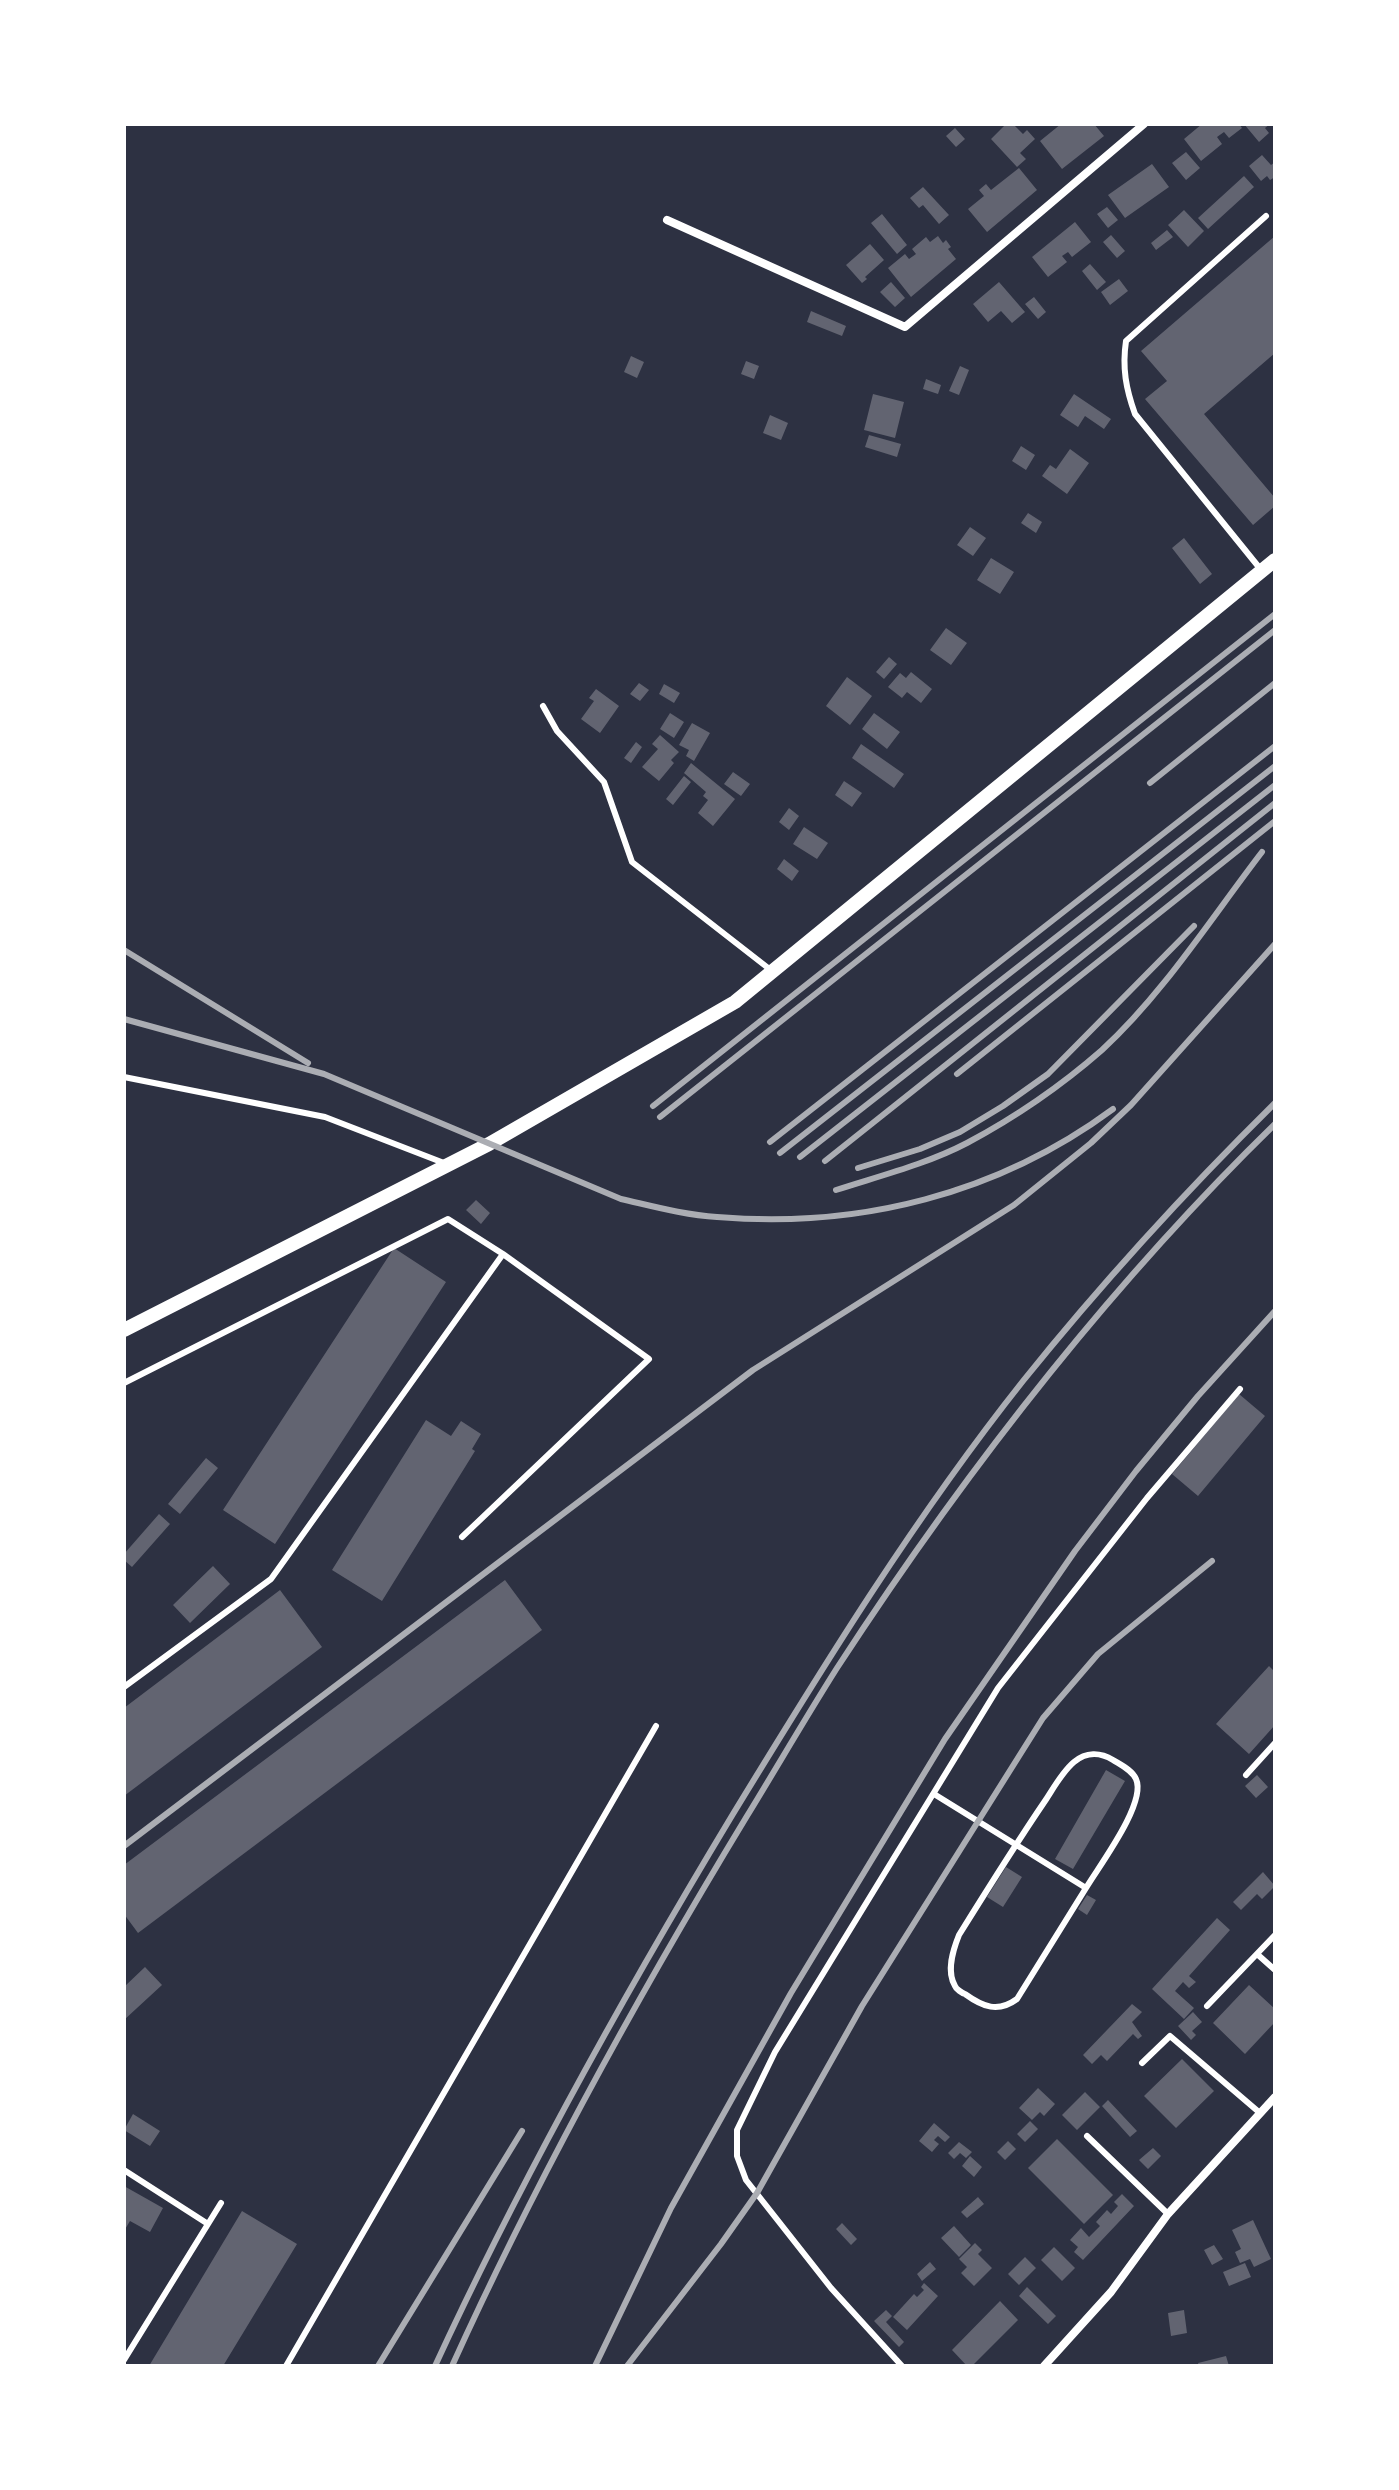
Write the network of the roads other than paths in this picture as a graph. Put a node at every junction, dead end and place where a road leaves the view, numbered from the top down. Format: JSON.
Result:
{"nodes":[{"id":1,"x":1144,"y":124,"type":"edge"},
{"id":2,"x":1266,"y":216,"type":"dead end"},
{"id":3,"x":667,"y":220,"type":"dead end"},
{"id":4,"x":1275,"y":560,"type":"edge"},
{"id":5,"x":1262,"y":571,"type":"junction"},
{"id":6,"x":543,"y":706,"type":"dead end"},
{"id":7,"x":774,"y":972,"type":"junction"},
{"id":8,"x":124,"y":1077,"type":"edge"},
{"id":9,"x":449,"y":1165,"type":"junction"},
{"id":10,"x":503,"y":1254,"type":"junction"},
{"id":11,"x":124,"y":1330,"type":"edge"},
{"id":12,"x":124,"y":1383,"type":"edge"},
{"id":13,"x":1240,"y":1389,"type":"dead end"},
{"id":14,"x":462,"y":1537,"type":"dead end"},
{"id":15,"x":124,"y":1687,"type":"edge"},
{"id":16,"x":656,"y":1726,"type":"dead end"},
{"id":17,"x":1275,"y":1743,"type":"edge"},
{"id":18,"x":1246,"y":1775,"type":"dead end"},
{"id":19,"x":934,"y":1794,"type":"junction"},
{"id":20,"x":1015,"y":1844,"type":"junction"},
{"id":21,"x":1086,"y":1888,"type":"junction"},
{"id":22,"x":1275,"y":1935,"type":"edge"},
{"id":23,"x":1257,"y":1954,"type":"junction"},
{"id":24,"x":1275,"y":1970,"type":"edge"},
{"id":25,"x":1207,"y":2006,"type":"dead end"},
{"id":26,"x":1142,"y":2063,"type":"dead end"},
{"id":27,"x":1275,"y":2097,"type":"edge"},
{"id":28,"x":1260,"y":2113,"type":"junction"},
{"id":29,"x":1087,"y":2136,"type":"dead end"},
{"id":30,"x":124,"y":2170,"type":"edge"},
{"id":31,"x":221,"y":2203,"type":"dead end"},
{"id":32,"x":1168,"y":2214,"type":"junction"},
{"id":33,"x":208,"y":2224,"type":"junction"},
{"id":34,"x":124,"y":2360,"type":"edge"},
{"id":35,"x":286,"y":2366,"type":"edge"},
{"id":36,"x":902,"y":2366,"type":"edge"},
{"id":37,"x":1044,"y":2366,"type":"edge"}],
"edges":[{"from":1,"to":3,"type":"street"},
{"from":2,"to":5,"type":"lane"},
{"from":4,"to":5,"type":"street"},
{"from":5,"to":7,"type":"street"},
{"from":6,"to":7,"type":"lane"},
{"from":7,"to":9,"type":"street"},
{"from":8,"to":9,"type":"lane"},
{"from":9,"to":11,"type":"street"},
{"from":10,"to":12,"type":"lane"},
{"from":10,"to":14,"type":"lane"},
{"from":10,"to":15,"type":"lane"},
{"from":13,"to":19,"type":"lane"},
{"from":16,"to":35,"type":"lane"},
{"from":17,"to":18,"type":"lane"},
{"from":19,"to":20,"type":"lane"},
{"from":19,"to":36,"type":"lane"},
{"from":20,"to":21,"type":"lane"},
{"from":20,"to":21,"type":"lane"},
{"from":20,"to":21,"type":"lane"},
{"from":22,"to":23,"type":"lane"},
{"from":23,"to":24,"type":"lane"},
{"from":23,"to":25,"type":"lane"},
{"from":26,"to":28,"type":"lane"},
{"from":27,"to":28,"type":"street"},
{"from":28,"to":32,"type":"street"},
{"from":29,"to":32,"type":"lane"},
{"from":30,"to":33,"type":"lane"},
{"from":31,"to":33,"type":"lane"},
{"from":32,"to":37,"type":"street"},
{"from":33,"to":34,"type":"lane"}]}
